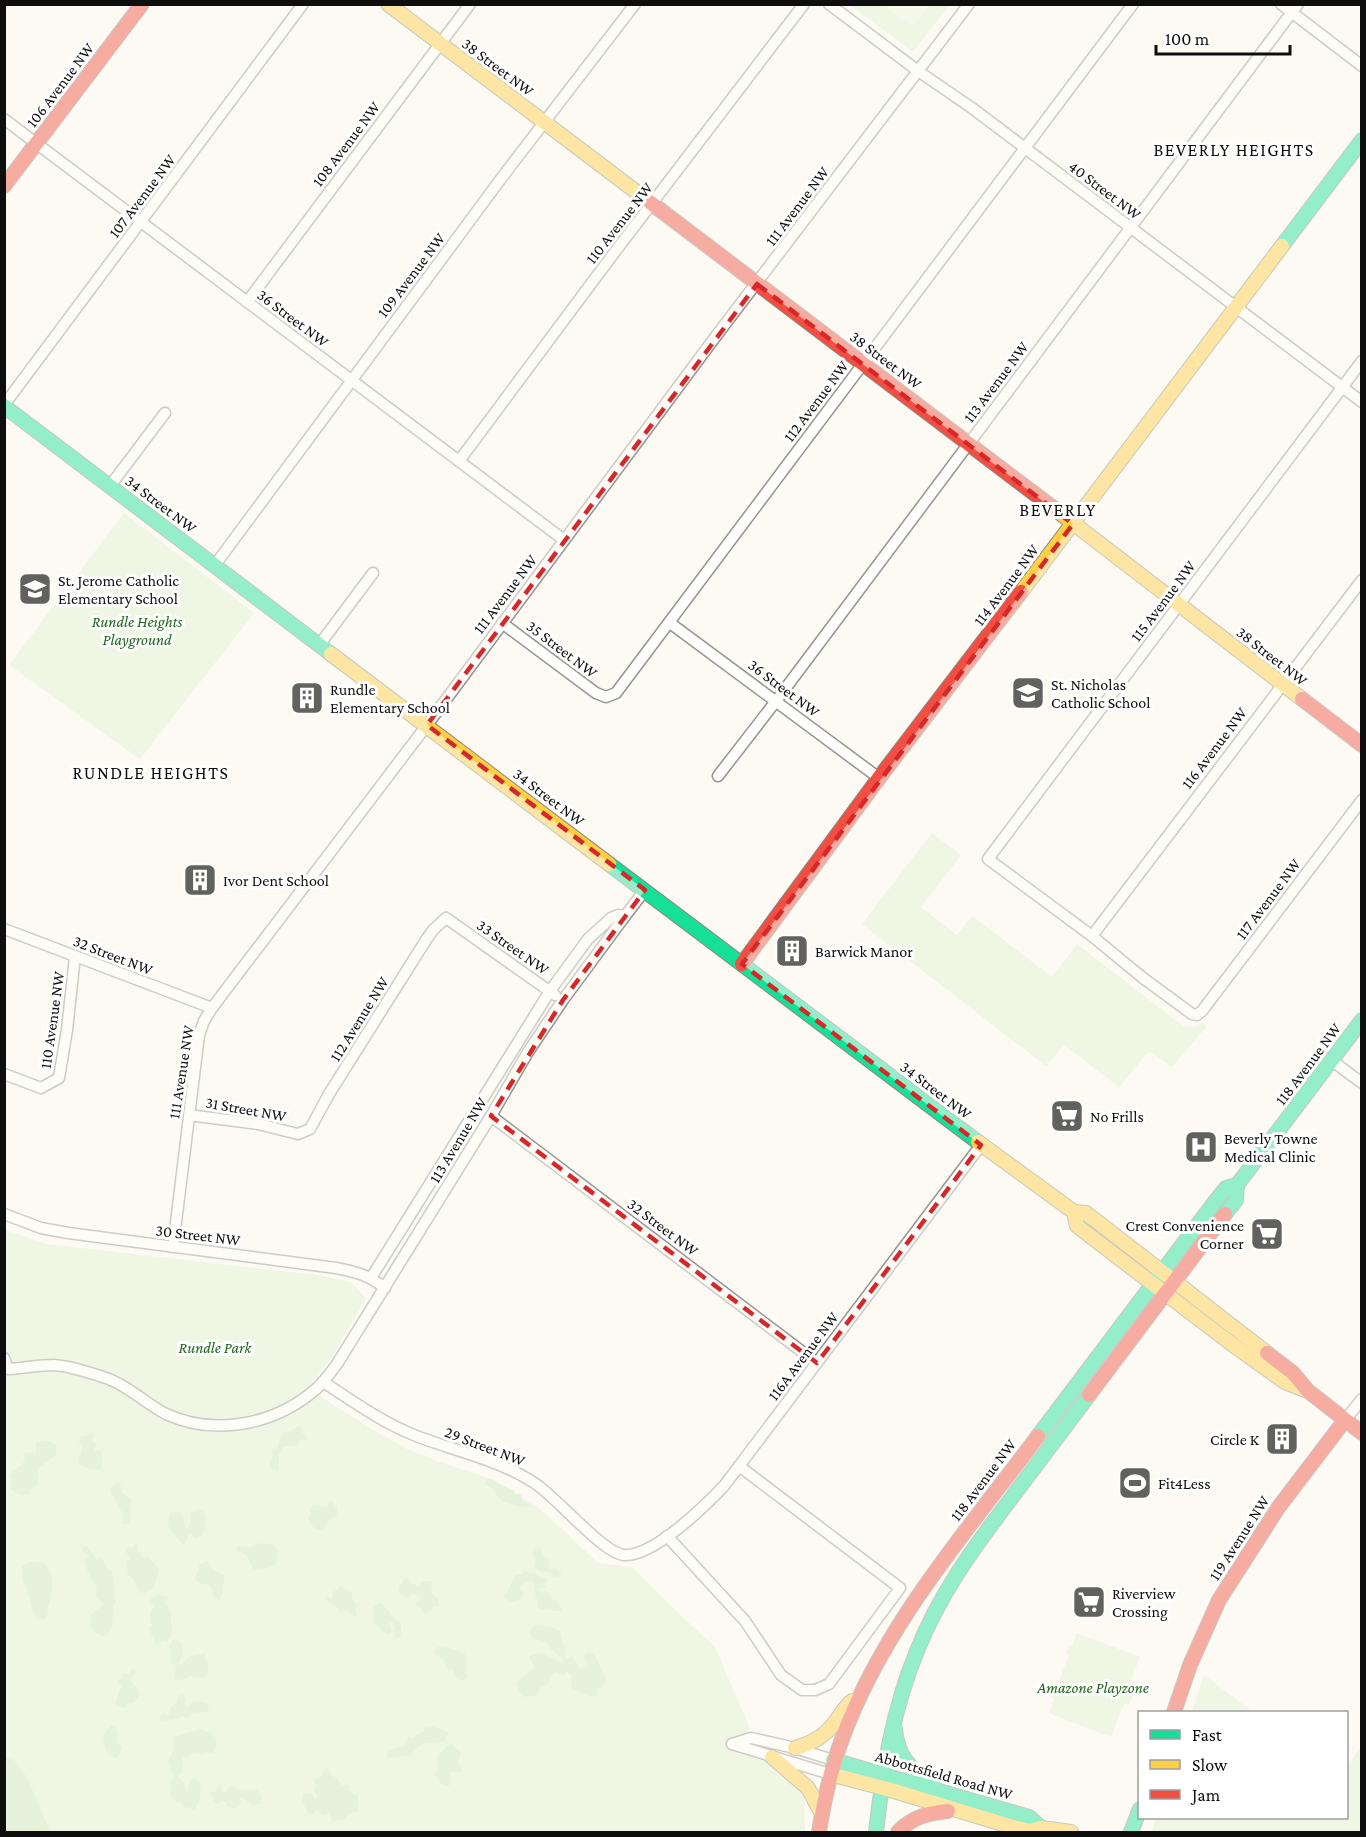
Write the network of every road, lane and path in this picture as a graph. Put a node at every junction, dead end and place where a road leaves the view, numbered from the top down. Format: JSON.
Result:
{"nodes":[{"id":1,"x":142,"y":4,"type":"edge"},
{"id":2,"x":303,"y":4,"type":"edge"},
{"id":3,"x":388,"y":4,"type":"edge"},
{"id":4,"x":470,"y":4,"type":"edge"},
{"id":5,"x":635,"y":4,"type":"edge"},
{"id":6,"x":804,"y":4,"type":"edge"},
{"id":7,"x":829,"y":4,"type":"edge"},
{"id":8,"x":969,"y":4,"type":"edge"},
{"id":9,"x":1134,"y":4,"type":"edge"},
{"id":10,"x":1281,"y":4,"type":"edge"},
{"id":11,"x":1295,"y":9,"type":"edge"},
{"id":12,"x":440,"y":44,"type":"junction"},
{"id":13,"x":1362,"y":66,"type":"edge"},
{"id":14,"x":918,"y":71,"type":"junction"},
{"id":15,"x":4,"y":119,"type":"edge"},
{"id":16,"x":544,"y":123,"type":"junction"},
{"id":17,"x":1362,"y":140,"type":"edge"},
{"id":18,"x":37,"y":144,"type":"junction"},
{"id":19,"x":1026,"y":149,"type":"junction"},
{"id":20,"x":4,"y":186,"type":"edge"},
{"id":21,"x":652,"y":204,"type":"junction"},
{"id":22,"x":141,"y":222,"type":"junction"},
{"id":23,"x":1130,"y":228,"type":"junction"},
{"id":24,"x":757,"y":284,"type":"junction"},
{"id":25,"x":247,"y":302,"type":"junction"},
{"id":26,"x":1235,"y":307,"type":"junction"},
{"id":27,"x":1362,"y":362,"type":"edge"},
{"id":28,"x":863,"y":364,"type":"junction"},
{"id":29,"x":352,"y":380,"type":"junction"},
{"id":30,"x":1342,"y":387,"type":"junction"},
{"id":31,"x":1362,"y":402,"type":"edge"},
{"id":32,"x":4,"y":405,"type":"edge"},
{"id":33,"x":165,"y":413,"type":"dead end"},
{"id":34,"x":968,"y":443,"type":"junction"},
{"id":35,"x":459,"y":461,"type":"junction"},
{"id":36,"x":110,"y":486,"type":"junction"},
{"id":37,"x":1073,"y":524,"type":"junction"},
{"id":38,"x":564,"y":540,"type":"junction"},
{"id":39,"x":215,"y":565,"type":"junction"},
{"id":40,"x":374,"y":573,"type":"dead end"},
{"id":41,"x":1362,"y":580,"type":"edge"},
{"id":42,"x":1179,"y":605,"type":"junction"},
{"id":43,"x":502,"y":623,"type":"junction"},
{"id":44,"x":670,"y":623,"type":"junction"},
{"id":45,"x":320,"y":644,"type":"junction"},
{"id":46,"x":1282,"y":685,"type":"junction"},
{"id":47,"x":606,"y":697,"type":"joint"},
{"id":48,"x":776,"y":701,"type":"junction"},
{"id":49,"x":427,"y":725,"type":"junction"},
{"id":50,"x":1362,"y":745,"type":"edge"},
{"id":51,"x":718,"y":776,"type":"dead end"},
{"id":52,"x":879,"y":778,"type":"junction"},
{"id":53,"x":1362,"y":800,"type":"edge"},
{"id":54,"x":645,"y":890,"type":"junction"},
{"id":55,"x":625,"y":916,"type":"junction"},
{"id":56,"x":447,"y":918,"type":"joint"},
{"id":57,"x":4,"y":929,"type":"edge"},
{"id":58,"x":1092,"y":936,"type":"junction"},
{"id":59,"x":75,"y":956,"type":"junction"},
{"id":60,"x":742,"y":964,"type":"junction"},
{"id":61,"x":550,"y":991,"type":"junction"},
{"id":62,"x":563,"y":1000,"type":"junction"},
{"id":63,"x":212,"y":1008,"type":"junction"},
{"id":64,"x":1362,"y":1020,"type":"edge"},
{"id":65,"x":1331,"y":1060,"type":"junction"},
{"id":66,"x":4,"y":1074,"type":"edge"},
{"id":67,"x":1362,"y":1083,"type":"edge"},
{"id":68,"x":189,"y":1115,"type":"junction"},
{"id":69,"x":491,"y":1116,"type":"junction"},
{"id":70,"x":298,"y":1134,"type":"joint"},
{"id":71,"x":981,"y":1144,"type":"junction"},
{"id":72,"x":1238,"y":1185,"type":"junction"},
{"id":73,"x":1074,"y":1212,"type":"junction"},
{"id":74,"x":4,"y":1214,"type":"edge"},
{"id":75,"x":173,"y":1246,"type":"junction"},
{"id":76,"x":1163,"y":1271,"type":"junction"},
{"id":77,"x":371,"y":1278,"type":"junction"},
{"id":78,"x":1175,"y":1281,"type":"junction"},
{"id":79,"x":1153,"y":1284,"type":"junction"},
{"id":80,"x":385,"y":1288,"type":"junction"},
{"id":81,"x":1166,"y":1294,"type":"junction"},
{"id":82,"x":4,"y":1358,"type":"edge"},
{"id":83,"x":817,"y":1363,"type":"junction"},
{"id":84,"x":323,"y":1382,"type":"junction"},
{"id":85,"x":1308,"y":1391,"type":"junction"},
{"id":86,"x":1362,"y":1399,"type":"edge"},
{"id":87,"x":1345,"y":1420,"type":"junction"},
{"id":88,"x":1362,"y":1433,"type":"edge"},
{"id":89,"x":739,"y":1466,"type":"junction"},
{"id":90,"x":667,"y":1536,"type":"junction"},
{"id":91,"x":623,"y":1556,"type":"joint"},
{"id":92,"x":860,"y":1696,"type":"junction"},
{"id":93,"x":1175,"y":1711,"type":"edge"},
{"id":94,"x":894,"y":1716,"type":"junction"},
{"id":95,"x":795,"y":1748,"type":"junction"},
{"id":96,"x":772,"y":1757,"type":"junction"},
{"id":97,"x":832,"y":1767,"type":"junction"},
{"id":98,"x":881,"y":1781,"type":"junction"},
{"id":99,"x":940,"y":1791,"type":"junction"},
{"id":100,"x":957,"y":1810,"type":"junction"},
{"id":101,"x":822,"y":1814,"type":"junction"},
{"id":102,"x":1138,"y":1814,"type":"edge"},
{"id":103,"x":1041,"y":1828,"type":"junction"},
{"id":104,"x":819,"y":1833,"type":"edge"},
{"id":105,"x":876,"y":1833,"type":"edge"},
{"id":106,"x":898,"y":1833,"type":"edge"},
{"id":107,"x":1071,"y":1833,"type":"edge"},
{"id":108,"x":1131,"y":1833,"type":"edge"}],
"edges":[{"from":1,"to":18,"type":"street","name":"106 Avenue NW"},
{"from":2,"to":22,"type":"street","name":"107 Avenue NW"},
{"from":3,"to":12,"type":"street","name":"38 Street NW"},
{"from":4,"to":12,"type":"street","name":"108 Avenue NW"},
{"from":5,"to":16,"type":"street","name":"109 Avenue NW"},
{"from":6,"to":21,"type":"street","name":"110 Avenue NW"},
{"from":7,"to":14,"type":"street","name":"40 Street NW"},
{"from":8,"to":14,"type":"street","name":"111 Avenue NW"},
{"from":9,"to":19,"type":"street","name":"112 Avenue NW"},
{"from":10,"to":11,"type":"street"},
{"from":11,"to":13,"type":"street"},
{"from":11,"to":23,"type":"street","name":"113 Avenue NW"},
{"from":12,"to":16,"type":"street","name":"38 Street NW"},
{"from":12,"to":25,"type":"street","name":"108 Avenue NW"},
{"from":14,"to":19,"type":"street","name":"40 Street NW"},
{"from":14,"to":24,"type":"street","name":"111 Avenue NW"},
{"from":15,"to":18,"type":"street","name":"36 Street NW"},
{"from":16,"to":21,"type":"street","name":"38 Street NW"},
{"from":16,"to":29,"type":"street","name":"109 Avenue NW"},
{"from":17,"to":26,"type":"street","name":"114 Avenue NW"},
{"from":18,"to":20,"type":"street","name":"106 Avenue NW"},
{"from":18,"to":22,"type":"street","name":"36 Street NW"},
{"from":19,"to":23,"type":"street","name":"40 Street NW"},
{"from":19,"to":28,"type":"street","name":"112 Avenue NW"},
{"from":21,"to":24,"type":"street","name":"38 Street NW"},
{"from":21,"to":35,"type":"street","name":"110 Avenue NW"},
{"from":22,"to":25,"type":"street","name":"36 Street NW"},
{"from":22,"to":32,"type":"street","name":"107 Avenue NW"},
{"from":23,"to":26,"type":"street","name":"40 Street NW"},
{"from":23,"to":34,"type":"street","name":"113 Avenue NW"},
{"from":24,"to":28,"type":"street","name":"38 Street NW"},
{"from":24,"to":38,"type":"street","name":"111 Avenue NW"},
{"from":25,"to":29,"type":"street","name":"36 Street NW"},
{"from":26,"to":30,"type":"street","name":"40 Street NW"},
{"from":26,"to":37,"type":"street","name":"114 Avenue NW"},
{"from":27,"to":30,"type":"street","name":"115 Avenue NW"},
{"from":28,"to":34,"type":"street","name":"38 Street NW"},
{"from":28,"to":44,"type":"street","name":"112 Avenue NW"},
{"from":29,"to":35,"type":"street","name":"36 Street NW"},
{"from":29,"to":39,"type":"street","name":"109 Avenue NW"},
{"from":30,"to":31,"type":"street","name":"40 Street NW"},
{"from":30,"to":42,"type":"street","name":"115 Avenue NW"},
{"from":32,"to":36,"type":"street","name":"34 Street NW"},
{"from":33,"to":36,"type":"street"},
{"from":34,"to":37,"type":"street","name":"38 Street NW"},
{"from":34,"to":48,"type":"street","name":"113 Avenue NW"},
{"from":35,"to":38,"type":"street","name":"36 Street NW"},
{"from":36,"to":39,"type":"street","name":"34 Street NW"},
{"from":37,"to":42,"type":"street","name":"38 Street NW"},
{"from":37,"to":52,"type":"street","name":"114 Avenue NW"},
{"from":38,"to":43,"type":"street","name":"111 Avenue NW"},
{"from":39,"to":45,"type":"street","name":"34 Street NW"},
{"from":40,"to":45,"type":"street"},
{"from":41,"to":46,"type":"street","name":"116 Avenue NW"},
{"from":42,"to":46,"type":"street","name":"38 Street NW"},
{"from":42,"to":58,"type":"street","name":"115 Avenue NW"},
{"from":43,"to":47,"type":"street","name":"35 Street NW"},
{"from":43,"to":49,"type":"street","name":"111 Avenue NW"},
{"from":44,"to":47,"type":"street","name":"112 Avenue NW"},
{"from":44,"to":48,"type":"street","name":"36 Street NW"},
{"from":45,"to":49,"type":"street","name":"34 Street NW"},
{"from":46,"to":50,"type":"street","name":"38 Street NW"},
{"from":46,"to":58,"type":"street","name":"116 Avenue NW"},
{"from":48,"to":51,"type":"street","name":"113 Avenue NW"},
{"from":48,"to":52,"type":"street","name":"36 Street NW"},
{"from":49,"to":54,"type":"street","name":"34 Street NW"},
{"from":49,"to":63,"type":"street","name":"111 Avenue NW"},
{"from":52,"to":60,"type":"street","name":"114 Avenue NW"},
{"from":53,"to":58,"type":"street","name":"117 Avenue NW"},
{"from":54,"to":55,"type":"street","name":"113 Avenue NW"},
{"from":54,"to":60,"type":"street","name":"34 Street NW"},
{"from":55,"to":61,"type":"street","name":"113 Avenue NW"},
{"from":55,"to":62,"type":"street","name":"113 Avenue NW"},
{"from":56,"to":61,"type":"street","name":"33 Street NW"},
{"from":56,"to":70,"type":"street","name":"112 Avenue NW"},
{"from":57,"to":59,"type":"street","name":"32 Street NW"},
{"from":59,"to":63,"type":"street","name":"32 Street NW"},
{"from":59,"to":66,"type":"street","name":"110 Avenue NW"},
{"from":60,"to":71,"type":"street","name":"34 Street NW"},
{"from":61,"to":62,"type":"street","name":"33 Street NW"},
{"from":61,"to":77,"type":"street","name":"113 Avenue NW"},
{"from":62,"to":69,"type":"street","name":"113 Avenue NW"},
{"from":63,"to":68,"type":"street","name":"111 Avenue NW"},
{"from":64,"to":65,"type":"street","name":"118 Avenue NW"},
{"from":65,"to":67,"type":"street"},
{"from":65,"to":72,"type":"street","name":"118 Avenue NW"},
{"from":68,"to":70,"type":"street","name":"31 Street NW"},
{"from":68,"to":75,"type":"street","name":"111 Avenue NW"},
{"from":69,"to":80,"type":"street","name":"113 Avenue NW"},
{"from":69,"to":83,"type":"street","name":"32 Street NW"},
{"from":71,"to":73,"type":"street","name":"34 Street NW"},
{"from":71,"to":83,"type":"street","name":"116A Avenue NW"},
{"from":72,"to":76,"type":"street","name":"118 Avenue NW"},
{"from":72,"to":78,"type":"street","name":"118 Avenue NW"},
{"from":73,"to":76,"type":"street","name":"34 Street NW"},
{"from":73,"to":79,"type":"street","name":"34 Street NW"},
{"from":74,"to":75,"type":"street","name":"30 Street NW"},
{"from":75,"to":77,"type":"street","name":"30 Street NW"},
{"from":76,"to":78,"type":"street","name":"34 Street NW"},
{"from":76,"to":79,"type":"street","name":"118 Avenue NW"},
{"from":77,"to":80,"type":"street","name":"30 Street NW"},
{"from":78,"to":81,"type":"street","name":"118 Avenue NW"},
{"from":78,"to":85,"type":"street","name":"34 Street NW"},
{"from":79,"to":81,"type":"street","name":"34 Street NW"},
{"from":79,"to":92,"type":"street","name":"118 Avenue NW"},
{"from":80,"to":84,"type":"street","name":"113 Avenue NW"},
{"from":81,"to":85,"type":"street","name":"34 Street NW"},
{"from":81,"to":94,"type":"street","name":"118 Avenue NW"},
{"from":82,"to":84,"type":"street","name":"113 Avenue NW"},
{"from":83,"to":89,"type":"street","name":"116A Avenue NW"},
{"from":84,"to":91,"type":"street","name":"29 Street NW"},
{"from":85,"to":87,"type":"street","name":"34 Street NW"},
{"from":86,"to":87,"type":"street","name":"119 Avenue NW"},
{"from":87,"to":88,"type":"street","name":"34 Street NW"},
{"from":87,"to":93,"type":"street","name":"119 Avenue NW"},
{"from":89,"to":90,"type":"street","name":"116A Avenue NW"},
{"from":89,"to":90,"type":"street"},
{"from":90,"to":91,"type":"street","name":"116A Avenue NW"},
{"from":92,"to":95,"type":"street"},
{"from":92,"to":97,"type":"street","name":"118 Avenue NW"},
{"from":94,"to":98,"type":"street","name":"118 Avenue NW"},
{"from":94,"to":99,"type":"street"},
{"from":95,"to":96,"type":"street"},
{"from":95,"to":97,"type":"street"},
{"from":96,"to":97,"type":"street"},
{"from":96,"to":101,"type":"street"},
{"from":97,"to":98,"type":"street","name":"Abbottsfield Road NW"},
{"from":97,"to":101,"type":"street","name":"118 Avenue NW"},
{"from":98,"to":99,"type":"street","name":"Abbottsfield Road NW"},
{"from":98,"to":100,"type":"street","name":"Abbottsfield Road NW"},
{"from":98,"to":105,"type":"street","name":"118 Avenue NW"},
{"from":99,"to":103,"type":"street","name":"Abbottsfield Road NW"},
{"from":100,"to":103,"type":"street","name":"Abbottsfield Road NW"},
{"from":100,"to":106,"type":"street"},
{"from":101,"to":104,"type":"street","name":"118 Avenue NW"},
{"from":102,"to":108,"type":"street"},
{"from":103,"to":107,"type":"street","name":"Abbottsfield Road NW"}]}
